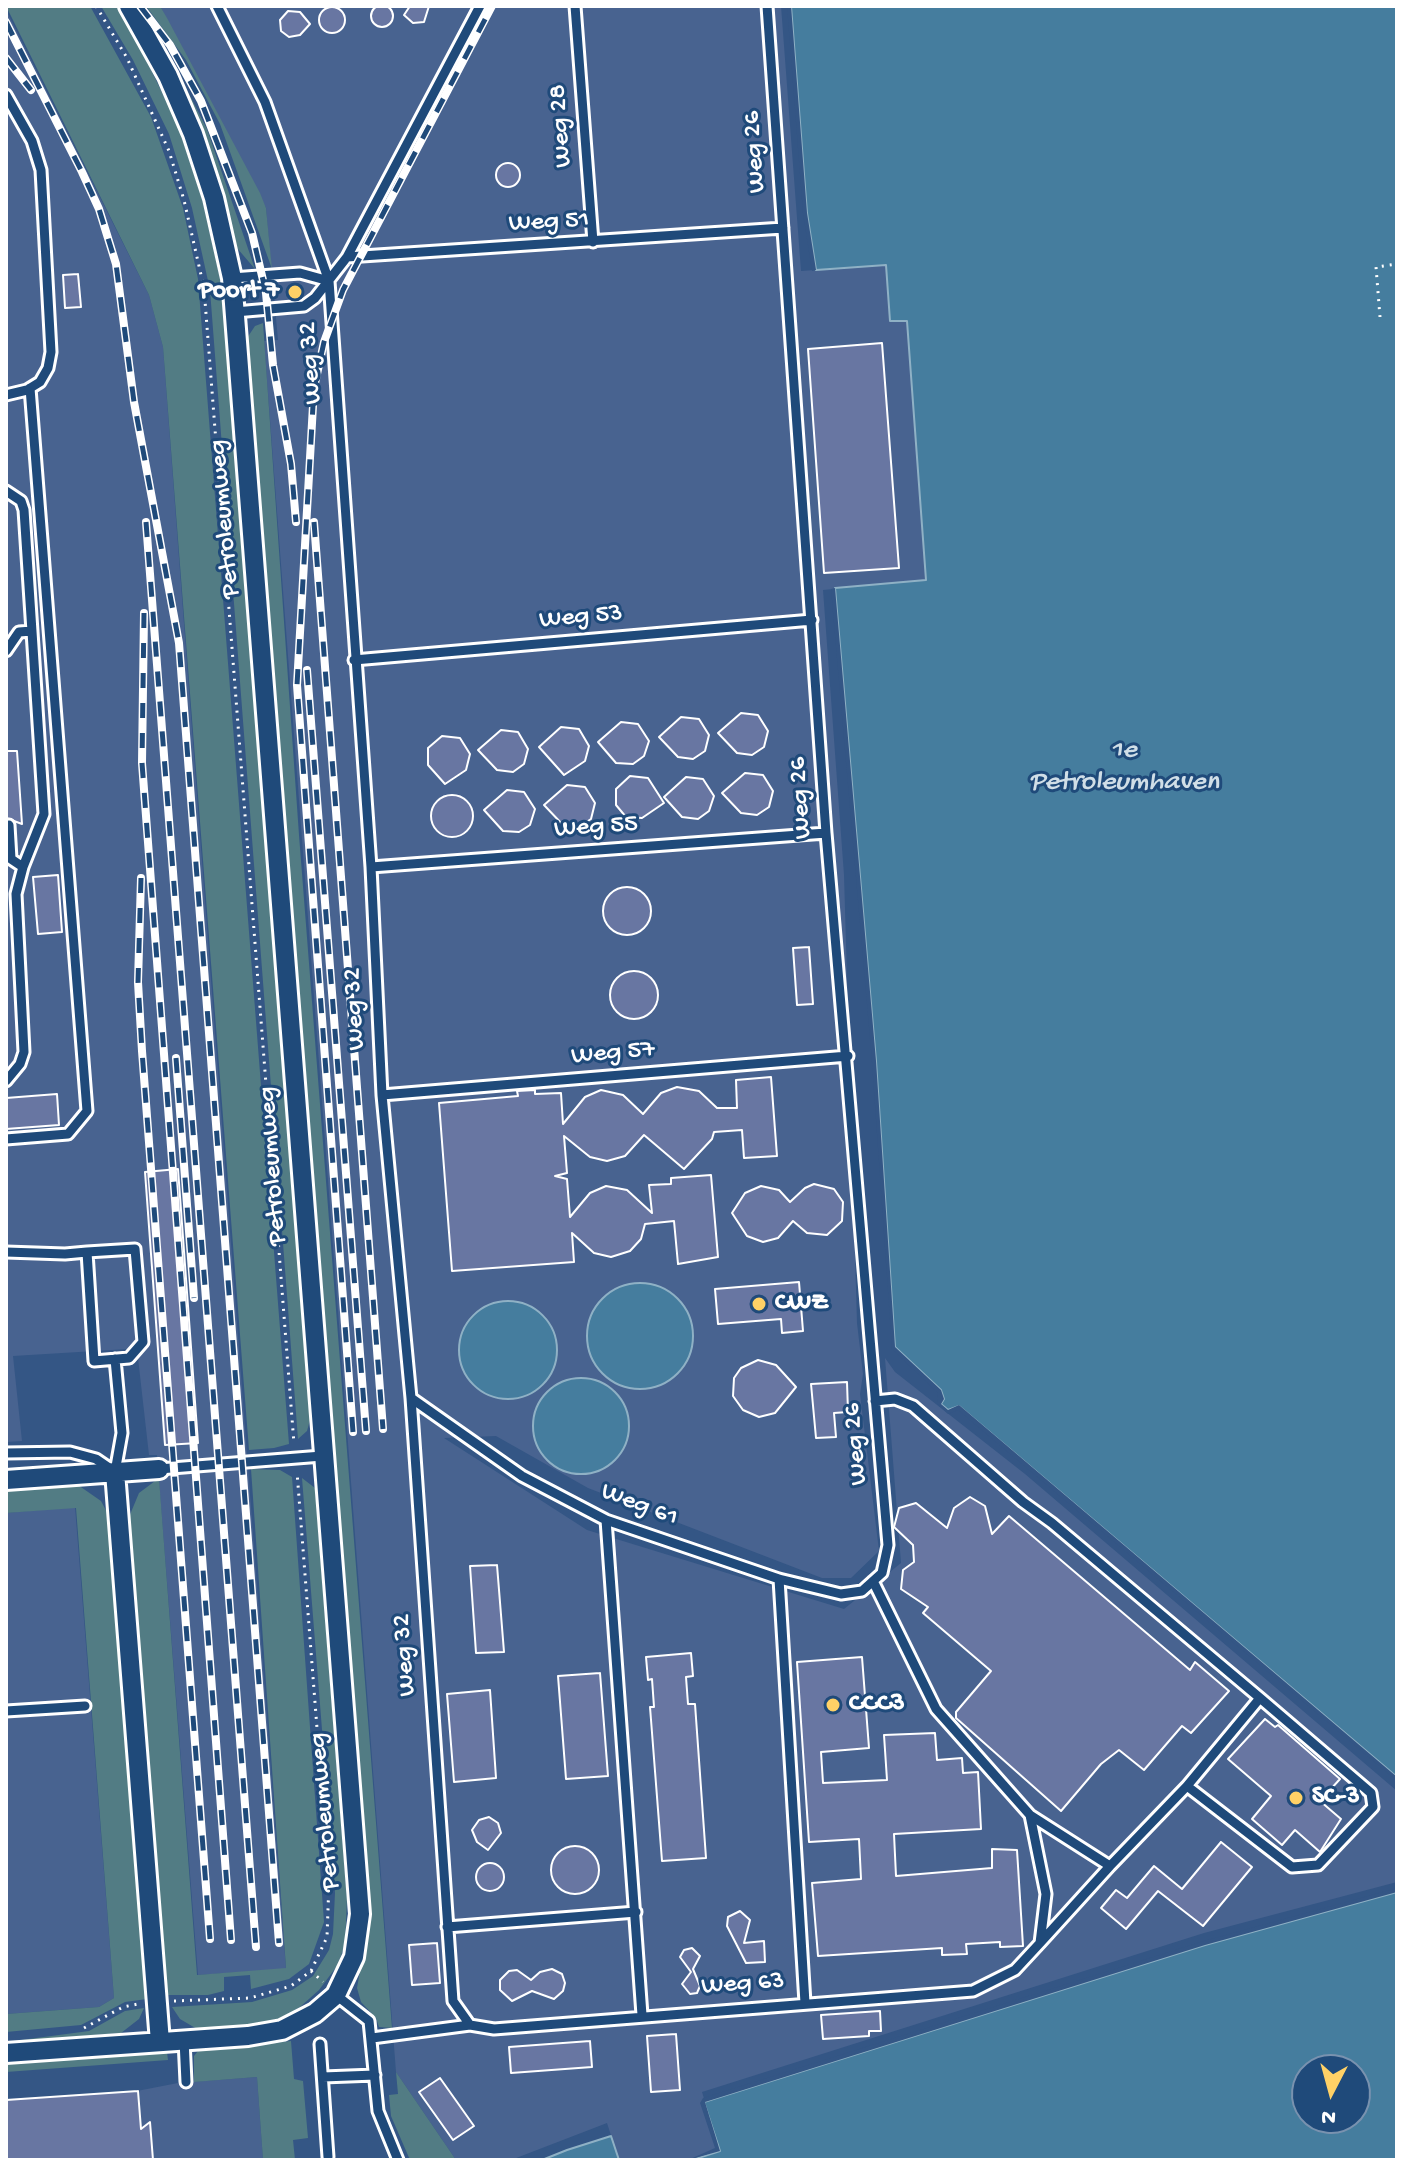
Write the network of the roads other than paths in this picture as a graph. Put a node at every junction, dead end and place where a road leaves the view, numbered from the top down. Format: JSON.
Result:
{"nodes":[{"id":1,"x":129,"y":6,"type":"edge"},
{"id":2,"x":217,"y":6,"type":"edge"},
{"id":3,"x":480,"y":6,"type":"edge"},
{"id":4,"x":575,"y":6,"type":"edge"},
{"id":5,"x":767,"y":6,"type":"edge"},
{"id":6,"x":6,"y":95,"type":"edge"},
{"id":7,"x":783,"y":228,"type":"junction"},
{"id":8,"x":593,"y":242,"type":"junction"},
{"id":9,"x":347,"y":257,"type":"junction"},
{"id":10,"x":232,"y":278,"type":"junction"},
{"id":11,"x":329,"y":281,"type":"junction"},
{"id":12,"x":235,"y":313,"type":"junction"},
{"id":13,"x":30,"y":388,"type":"junction"},
{"id":14,"x":6,"y":395,"type":"edge"},
{"id":15,"x":6,"y":491,"type":"edge"},
{"id":16,"x":812,"y":620,"type":"junction"},
{"id":17,"x":32,"y":631,"type":"junction"},
{"id":18,"x":6,"y":651,"type":"edge"},
{"id":19,"x":354,"y":660,"type":"junction"},
{"id":20,"x":9,"y":825,"type":"dead end"},
{"id":21,"x":826,"y":833,"type":"junction"},
{"id":22,"x":23,"y":867,"type":"junction"},
{"id":23,"x":371,"y":867,"type":"junction"},
{"id":24,"x":848,"y":1056,"type":"junction"},
{"id":25,"x":6,"y":1081,"type":"edge"},
{"id":26,"x":382,"y":1095,"type":"junction"},
{"id":27,"x":6,"y":1139,"type":"edge"},
{"id":28,"x":6,"y":1252,"type":"edge"},
{"id":29,"x":87,"y":1252,"type":"junction"},
{"id":30,"x":115,"y":1359,"type":"junction"},
{"id":31,"x":411,"y":1398,"type":"junction"},
{"id":32,"x":875,"y":1401,"type":"junction"},
{"id":33,"x":6,"y":1453,"type":"edge"},
{"id":34,"x":322,"y":1456,"type":"junction"},
{"id":35,"x":159,"y":1469,"type":"joint"},
{"id":36,"x":115,"y":1472,"type":"junction"},
{"id":37,"x":6,"y":1480,"type":"edge"},
{"id":38,"x":606,"y":1520,"type":"junction"},
{"id":39,"x":779,"y":1579,"type":"junction"},
{"id":40,"x":873,"y":1581,"type":"junction"},
{"id":41,"x":1260,"y":1698,"type":"junction"},
{"id":42,"x":85,"y":1706,"type":"dead end"},
{"id":43,"x":6,"y":1711,"type":"edge"},
{"id":44,"x":1187,"y":1786,"type":"junction"},
{"id":45,"x":1030,"y":1815,"type":"junction"},
{"id":46,"x":1110,"y":1866,"type":"junction"},
{"id":47,"x":636,"y":1912,"type":"junction"},
{"id":48,"x":447,"y":1927,"type":"junction"},
{"id":49,"x":1040,"y":1943,"type":"junction"},
{"id":50,"x":336,"y":1995,"type":"junction"},
{"id":51,"x":805,"y":2003,"type":"junction"},
{"id":52,"x":642,"y":2015,"type":"junction"},
{"id":53,"x":470,"y":2025,"type":"junction"},
{"id":54,"x":372,"y":2038,"type":"junction"},
{"id":55,"x":184,"y":2040,"type":"junction"},
{"id":56,"x":160,"y":2042,"type":"junction"},
{"id":57,"x":320,"y":2044,"type":"dead end"},
{"id":58,"x":6,"y":2053,"type":"edge"},
{"id":59,"x":375,"y":2075,"type":"junction"},
{"id":60,"x":323,"y":2077,"type":"junction"},
{"id":61,"x":186,"y":2082,"type":"dead end"},
{"id":62,"x":328,"y":2157,"type":"dead end"},
{"id":63,"x":398,"y":2160,"type":"edge"}],
"edges":[{"from":1,"to":10,"type":"street","name":"Petroleumweg"},
{"from":2,"to":11,"type":"lane","name":"Weg 32"},
{"from":3,"to":9,"type":"lane"},
{"from":4,"to":8,"type":"lane","name":"Weg 28"},
{"from":5,"to":7,"type":"lane","name":"Weg 26"},
{"from":6,"to":13,"type":"lane"},
{"from":7,"to":8,"type":"lane","name":"Weg 51"},
{"from":7,"to":16,"type":"lane","name":"Weg 26"},
{"from":8,"to":9,"type":"lane","name":"Weg 51"},
{"from":9,"to":11,"type":"lane"},
{"from":10,"to":11,"type":"lane"},
{"from":10,"to":12,"type":"street","name":"Petroleumweg"},
{"from":11,"to":12,"type":"lane"},
{"from":11,"to":19,"type":"lane","name":"Weg 32"},
{"from":12,"to":34,"type":"street","name":"Petroleumweg"},
{"from":13,"to":14,"type":"lane"},
{"from":13,"to":27,"type":"lane"},
{"from":15,"to":17,"type":"lane"},
{"from":16,"to":19,"type":"lane","name":"Weg 53"},
{"from":16,"to":21,"type":"lane","name":"Weg 26"},
{"from":17,"to":18,"type":"lane"},
{"from":17,"to":22,"type":"lane"},
{"from":19,"to":23,"type":"lane","name":"Weg 32"},
{"from":20,"to":22,"type":"lane"},
{"from":21,"to":23,"type":"lane","name":"Weg 55"},
{"from":21,"to":24,"type":"lane","name":"Weg 26"},
{"from":22,"to":25,"type":"lane"},
{"from":23,"to":26,"type":"lane","name":"Weg 32"},
{"from":24,"to":26,"type":"lane","name":"Weg 57"},
{"from":24,"to":32,"type":"lane","name":"Weg 26"},
{"from":26,"to":31,"type":"lane","name":"Weg 32"},
{"from":28,"to":29,"type":"lane"},
{"from":29,"to":30,"type":"lane"},
{"from":29,"to":30,"type":"lane"},
{"from":30,"to":36,"type":"lane"},
{"from":31,"to":38,"type":"lane","name":"Weg 61"},
{"from":31,"to":48,"type":"lane","name":"Weg 32"},
{"from":32,"to":40,"type":"lane","name":"Weg 26"},
{"from":32,"to":41,"type":"lane"},
{"from":33,"to":36,"type":"lane"},
{"from":34,"to":35,"type":"lane"},
{"from":34,"to":50,"type":"street","name":"Petroleumweg"},
{"from":35,"to":36,"type":"street"},
{"from":36,"to":37,"type":"street"},
{"from":36,"to":56,"type":"street"},
{"from":38,"to":39,"type":"lane","name":"Weg 61"},
{"from":38,"to":47,"type":"lane"},
{"from":39,"to":40,"type":"lane","name":"Weg 61"},
{"from":39,"to":51,"type":"lane"},
{"from":40,"to":45,"type":"lane"},
{"from":41,"to":44,"type":"lane"},
{"from":41,"to":44,"type":"lane"},
{"from":42,"to":43,"type":"lane"},
{"from":44,"to":46,"type":"lane"},
{"from":45,"to":46,"type":"lane"},
{"from":45,"to":49,"type":"lane"},
{"from":46,"to":49,"type":"lane"},
{"from":47,"to":48,"type":"lane"},
{"from":47,"to":52,"type":"lane"},
{"from":48,"to":53,"type":"lane","name":"Weg 32"},
{"from":49,"to":51,"type":"lane","name":"Weg 63"},
{"from":50,"to":54,"type":"lane"},
{"from":50,"to":55,"type":"street","name":"Petroleumweg"},
{"from":51,"to":52,"type":"lane","name":"Weg 63"},
{"from":52,"to":53,"type":"lane","name":"Weg 63"},
{"from":53,"to":54,"type":"lane","name":"Weg 63"},
{"from":54,"to":59,"type":"lane"},
{"from":55,"to":56,"type":"street","name":"Petroleumweg"},
{"from":55,"to":61,"type":"lane"},
{"from":56,"to":58,"type":"street","name":"Petroleumweg"},
{"from":57,"to":60,"type":"lane"},
{"from":59,"to":60,"type":"lane"},
{"from":59,"to":63,"type":"lane"},
{"from":60,"to":62,"type":"lane"}]}
